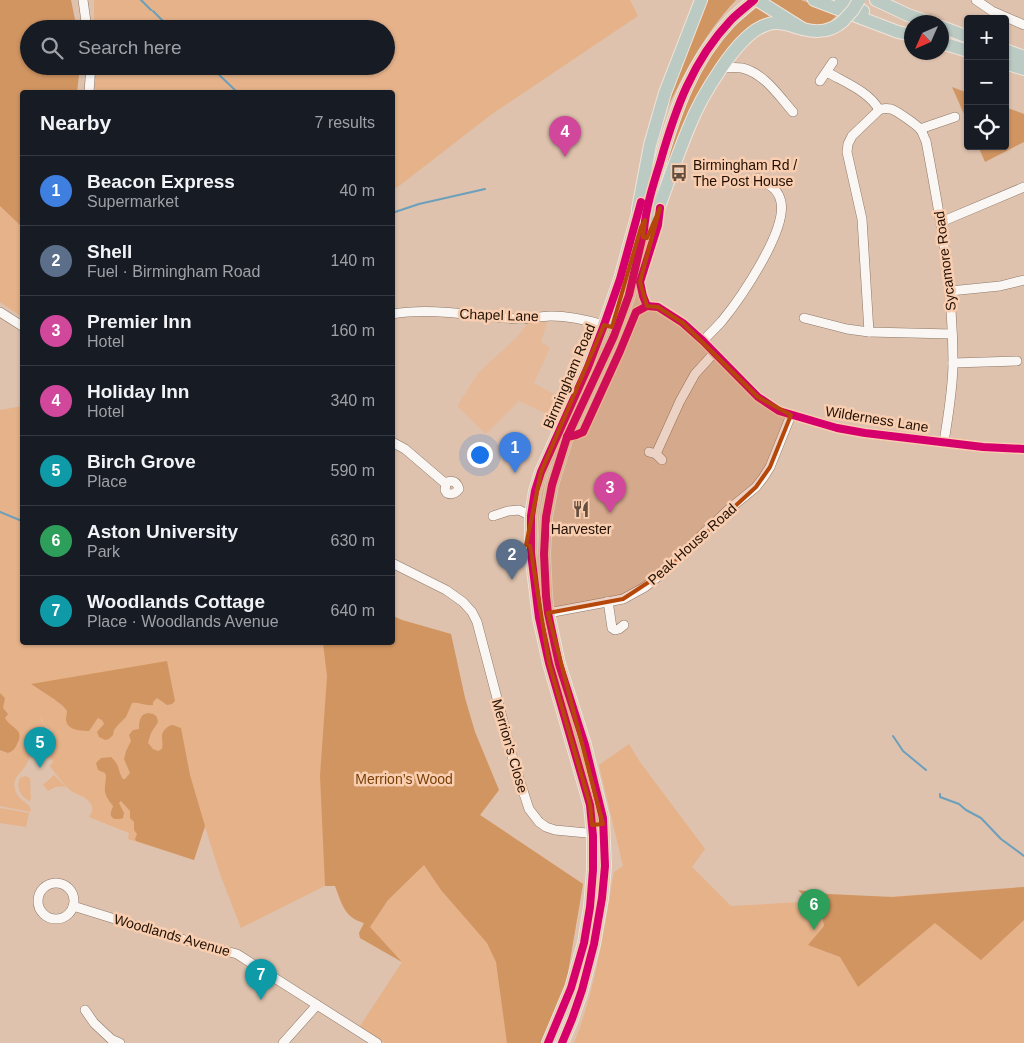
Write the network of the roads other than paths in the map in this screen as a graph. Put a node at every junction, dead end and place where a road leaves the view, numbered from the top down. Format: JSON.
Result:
{"nodes":[{"id":1,"x":83,"y":0,"type":"edge"},
{"id":2,"x":700,"y":0,"type":"edge"},
{"id":3,"x":743,"y":0,"type":"edge"},
{"id":4,"x":755,"y":0,"type":"edge"},
{"id":5,"x":814,"y":0,"type":"edge"},
{"id":6,"x":841,"y":0,"type":"edge"},
{"id":7,"x":859,"y":0,"type":"edge"},
{"id":8,"x":876,"y":0,"type":"edge"},
{"id":9,"x":895,"y":0,"type":"edge"},
{"id":10,"x":976,"y":0,"type":"edge"},
{"id":11,"x":908,"y":15,"type":"edge"},
{"id":12,"x":924,"y":15,"type":"edge"},
{"id":13,"x":730,"y":16,"type":"junction"},
{"id":14,"x":86,"y":20,"type":"edge"},
{"id":15,"x":1024,"y":25,"type":"edge"},
{"id":16,"x":904,"y":27,"type":"edge"},
{"id":17,"x":803,"y":29,"type":"junction"},
{"id":18,"x":949,"y":29,"type":"edge"},
{"id":19,"x":904,"y":33,"type":"edge"},
{"id":20,"x":962,"y":35,"type":"edge"},
{"id":21,"x":949,"y":44,"type":"edge"},
{"id":22,"x":964,"y":50,"type":"edge"},
{"id":23,"x":1009,"y":51,"type":"edge"},
{"id":24,"x":732,"y":53,"type":"junction"},
{"id":25,"x":1024,"y":56,"type":"edge"},
{"id":26,"x":833,"y":62,"type":"dead end"},
{"id":27,"x":1009,"y":64,"type":"edge"},
{"id":28,"x":721,"y":68,"type":"junction"},
{"id":29,"x":742,"y":68,"type":"junction"},
{"id":30,"x":1024,"y":69,"type":"edge"},
{"id":31,"x":827,"y":72,"type":"junction"},
{"id":32,"x":90,"y":75,"type":"edge"},
{"id":33,"x":820,"y":81,"type":"dead end"},
{"id":34,"x":89,"y":90,"type":"edge"},
{"id":35,"x":879,"y":110,"type":"junction"},
{"id":36,"x":794,"y":111,"type":"dead end"},
{"id":37,"x":955,"y":117,"type":"dead end"},
{"id":38,"x":920,"y":129,"type":"junction"},
{"id":39,"x":758,"y":178,"type":"dead end"},
{"id":40,"x":1024,"y":187,"type":"edge"},
{"id":41,"x":660,"y":206,"type":"junction"},
{"id":42,"x":643,"y":216,"type":"junction"},
{"id":43,"x":941,"y":222,"type":"junction"},
{"id":44,"x":637,"y":262,"type":"junction"},
{"id":45,"x":1024,"y":280,"type":"edge"},
{"id":46,"x":950,"y":291,"type":"junction"},
{"id":47,"x":647,"y":306,"type":"junction"},
{"id":48,"x":0,"y":312,"type":"edge"},
{"id":49,"x":395,"y":314,"type":"edge"},
{"id":50,"x":804,"y":317,"type":"dead end"},
{"id":51,"x":20,"y":325,"type":"edge"},
{"id":52,"x":604,"y":326,"type":"junction"},
{"id":53,"x":869,"y":332,"type":"junction"},
{"id":54,"x":952,"y":334,"type":"junction"},
{"id":55,"x":703,"y":341,"type":"junction"},
{"id":56,"x":714,"y":353,"type":"junction"},
{"id":57,"x":1017,"y":361,"type":"dead end"},
{"id":58,"x":953,"y":363,"type":"junction"},
{"id":59,"x":791,"y":416,"type":"junction"},
{"id":60,"x":567,"y":437,"type":"junction"},
{"id":61,"x":944,"y":442,"type":"junction"},
{"id":62,"x":395,"y":444,"type":"edge"},
{"id":63,"x":1024,"y":449,"type":"edge"},
{"id":64,"x":656,"y":455,"type":"dead end"},
{"id":65,"x":556,"y":470,"type":"junction"},
{"id":66,"x":446,"y":484,"type":"dead end"},
{"id":67,"x":552,"y":485,"type":"junction"},
{"id":68,"x":532,"y":510,"type":"junction"},
{"id":69,"x":494,"y":516,"type":"dead end"},
{"id":70,"x":395,"y":564,"type":"edge"},
{"id":71,"x":608,"y":602,"type":"junction"},
{"id":72,"x":548,"y":613,"type":"junction"},
{"id":73,"x":624,"y":625,"type":"dead end"},
{"id":74,"x":597,"y":834,"type":"junction"},
{"id":75,"x":73,"y":906,"type":"junction"},
{"id":76,"x":316,"y":1005,"type":"junction"},
{"id":77,"x":89,"y":1012,"type":"dead end"},
{"id":78,"x":120,"y":1043,"type":"edge"},
{"id":79,"x":282,"y":1043,"type":"edge"},
{"id":80,"x":377,"y":1043,"type":"edge"},
{"id":81,"x":548,"y":1043,"type":"edge"},
{"id":82,"x":562,"y":1043,"type":"edge"}],
"edges":[{"from":1,"to":14,"type":"street"},
{"from":2,"to":42,"type":"highway"},
{"from":3,"to":13,"type":"highway","name":"Birmingham Road"},
{"from":4,"to":13,"type":"highway","name":"Birmingham Road"},
{"from":4,"to":17,"type":"highway"},
{"from":5,"to":19,"type":"highway"},
{"from":6,"to":16,"type":"highway"},
{"from":7,"to":17,"type":"highway","bridge":true},
{"from":8,"to":11,"type":"highway"},
{"from":9,"to":12,"type":"highway"},
{"from":10,"to":15,"type":"street"},
{"from":13,"to":42,"type":"highway","name":"Birmingham Road"},
{"from":17,"to":24,"type":"highway"},
{"from":18,"to":20,"type":"highway"},
{"from":21,"to":22,"type":"highway"},
{"from":23,"to":25,"type":"highway"},
{"from":24,"to":28,"type":"highway"},
{"from":24,"to":29,"type":"street"},
{"from":26,"to":31,"type":"street"},
{"from":27,"to":30,"type":"highway"},
{"from":28,"to":29,"type":"street"},
{"from":28,"to":41,"type":"highway"},
{"from":29,"to":36,"type":"street"},
{"from":31,"to":33,"type":"street"},
{"from":31,"to":35,"type":"street"},
{"from":32,"to":34,"type":"street"},
{"from":35,"to":38,"type":"street"},
{"from":35,"to":53,"type":"street"},
{"from":37,"to":38,"type":"street"},
{"from":38,"to":43,"type":"street","name":"Sycamore Road"},
{"from":39,"to":55,"type":"street"},
{"from":40,"to":43,"type":"street"},
{"from":41,"to":42,"type":"highway"},
{"from":41,"to":44,"type":"highway"},
{"from":41,"to":47,"type":"street"},
{"from":42,"to":44,"type":"highway","name":"Birmingham Road"},
{"from":42,"to":52,"type":"highway","name":"Birmingham Road"},
{"from":43,"to":46,"type":"street","name":"Sycamore Road"},
{"from":44,"to":60,"type":"highway","name":"Birmingham Road"},
{"from":45,"to":46,"type":"street"},
{"from":46,"to":54,"type":"street","name":"Sycamore Road"},
{"from":47,"to":55,"type":"street","name":"Wilderness Lane"},
{"from":47,"to":60,"type":"street","name":"Birmingham Road"},
{"from":48,"to":51,"type":"street"},
{"from":49,"to":52,"type":"street","name":"Chapel Lane"},
{"from":50,"to":53,"type":"street"},
{"from":52,"to":68,"type":"highway","name":"Birmingham Road"},
{"from":53,"to":54,"type":"street"},
{"from":54,"to":58,"type":"street","name":"Sycamore Road"},
{"from":55,"to":56,"type":"street","name":"Wilderness Lane"},
{"from":56,"to":59,"type":"street","name":"Wilderness Lane"},
{"from":56,"to":64,"type":"street"},
{"from":57,"to":58,"type":"street"},
{"from":58,"to":61,"type":"street","name":"Sycamore Road"},
{"from":59,"to":61,"type":"street","name":"Wilderness Lane"},
{"from":59,"to":71,"type":"street","name":"Peak House Road"},
{"from":60,"to":65,"type":"highway","name":"Birmingham Road"},
{"from":61,"to":63,"type":"street","name":"Wilderness Lane"},
{"from":62,"to":66,"type":"street"},
{"from":65,"to":67,"type":"highway","name":"Birmingham Road"},
{"from":65,"to":68,"type":"highway"},
{"from":67,"to":68,"type":"highway"},
{"from":67,"to":72,"type":"highway","name":"Birmingham Road"},
{"from":68,"to":69,"type":"street"},
{"from":68,"to":74,"type":"highway","name":"Birmingham Road"},
{"from":70,"to":74,"type":"street","name":"Merrion's Close"},
{"from":71,"to":72,"type":"street","name":"Peak House Road"},
{"from":71,"to":73,"type":"street"},
{"from":72,"to":74,"type":"highway","name":"Birmingham Road"},
{"from":74,"to":81,"type":"highway","name":"Birmingham Road"},
{"from":74,"to":82,"type":"highway","name":"Birmingham Road"},
{"from":75,"to":75,"type":"street"},
{"from":75,"to":76,"type":"street","name":"Woodlands Avenue"},
{"from":76,"to":79,"type":"street"},
{"from":76,"to":80,"type":"street","name":"Woodlands Avenue"},
{"from":77,"to":78,"type":"street"}]}
